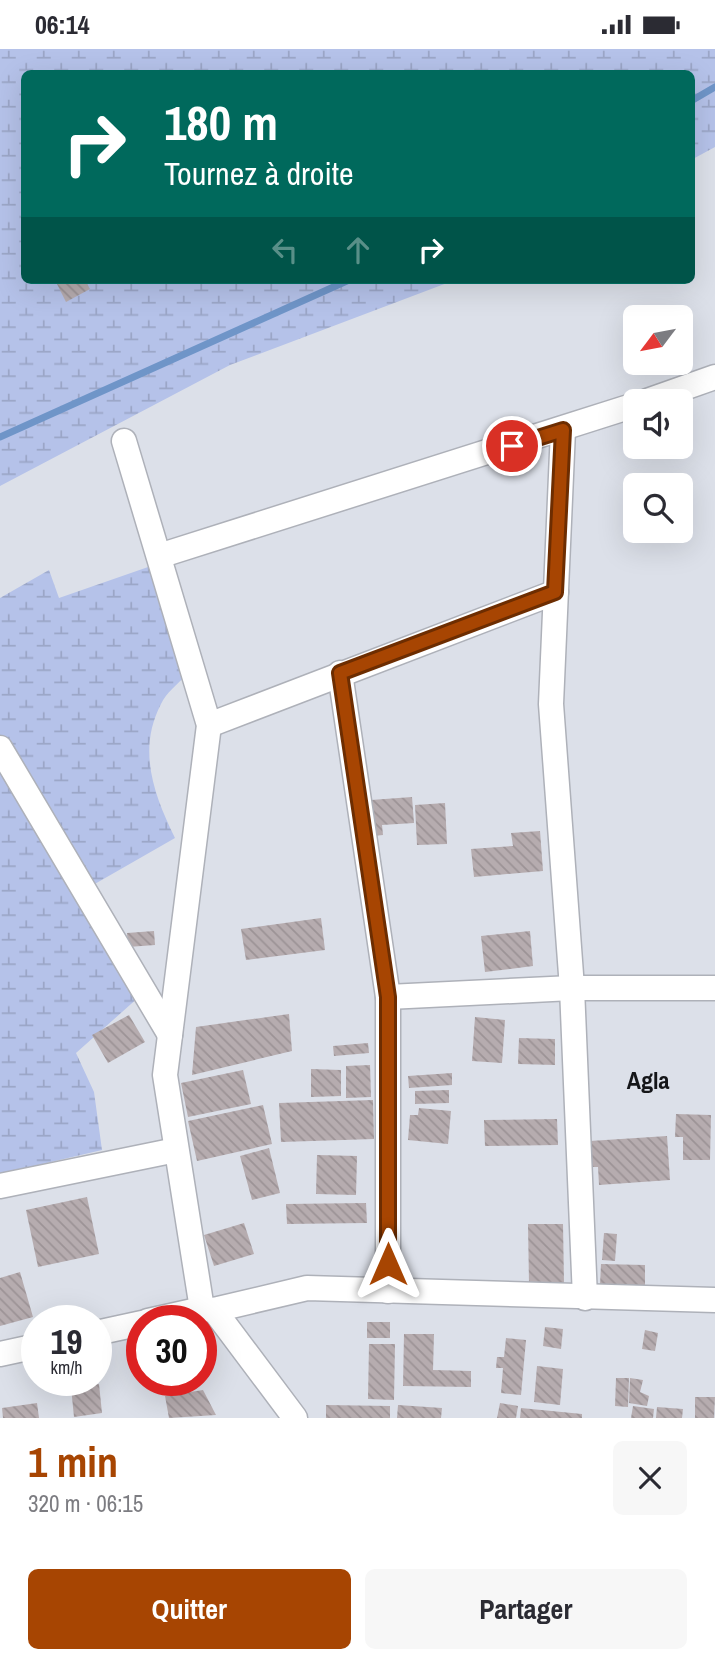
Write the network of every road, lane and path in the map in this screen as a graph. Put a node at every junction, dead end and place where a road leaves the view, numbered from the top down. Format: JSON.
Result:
{"nodes":[{"id":1,"x":715,"y":377,"type":"edge"},
{"id":2,"x":681,"y":389,"type":"edge"},
{"id":3,"x":623,"y":409,"type":"edge"},
{"id":4,"x":563,"y":430,"type":"junction"},
{"id":5,"x":124,"y":441,"type":"dead end"},
{"id":6,"x":159,"y":556,"type":"junction"},
{"id":7,"x":555,"y":592,"type":"junction"},
{"id":8,"x":340,"y":673,"type":"junction"},
{"id":9,"x":209,"y":725,"type":"junction"},
{"id":10,"x":0,"y":748,"type":"edge"},
{"id":11,"x":572,"y":988,"type":"junction"},
{"id":12,"x":715,"y":988,"type":"edge"},
{"id":13,"x":388,"y":997,"type":"junction"},
{"id":14,"x":170,"y":1035,"type":"junction"},
{"id":15,"x":176,"y":1150,"type":"junction"},
{"id":16,"x":0,"y":1186,"type":"edge"},
{"id":17,"x":388,"y":1291,"type":"junction"},
{"id":18,"x":585,"y":1298,"type":"junction"},
{"id":19,"x":715,"y":1300,"type":"edge"},
{"id":20,"x":207,"y":1305,"type":"edge"},
{"id":21,"x":217,"y":1308,"type":"edge"},
{"id":22,"x":217,"y":1321,"type":"edge"},
{"id":23,"x":21,"y":1349,"type":"edge"},
{"id":24,"x":0,"y":1354,"type":"edge"},
{"id":25,"x":295,"y":1418,"type":"edge"}],
"edges":[{"from":1,"to":2,"type":"street"},
{"from":3,"to":4,"type":"street"},
{"from":4,"to":6,"type":"street"},
{"from":4,"to":7,"type":"street"},
{"from":5,"to":6,"type":"street"},
{"from":6,"to":9,"type":"street"},
{"from":7,"to":8,"type":"street"},
{"from":7,"to":11,"type":"street"},
{"from":8,"to":9,"type":"street"},
{"from":8,"to":13,"type":"street"},
{"from":9,"to":14,"type":"street"},
{"from":10,"to":14,"type":"street"},
{"from":11,"to":12,"type":"street"},
{"from":11,"to":13,"type":"street"},
{"from":11,"to":18,"type":"street"},
{"from":13,"to":17,"type":"street"},
{"from":14,"to":15,"type":"street"},
{"from":15,"to":16,"type":"street"},
{"from":15,"to":20,"type":"street"},
{"from":17,"to":18,"type":"street"},
{"from":17,"to":21,"type":"street"},
{"from":18,"to":19,"type":"street"},
{"from":22,"to":25,"type":"street"},
{"from":23,"to":24,"type":"street"}]}
